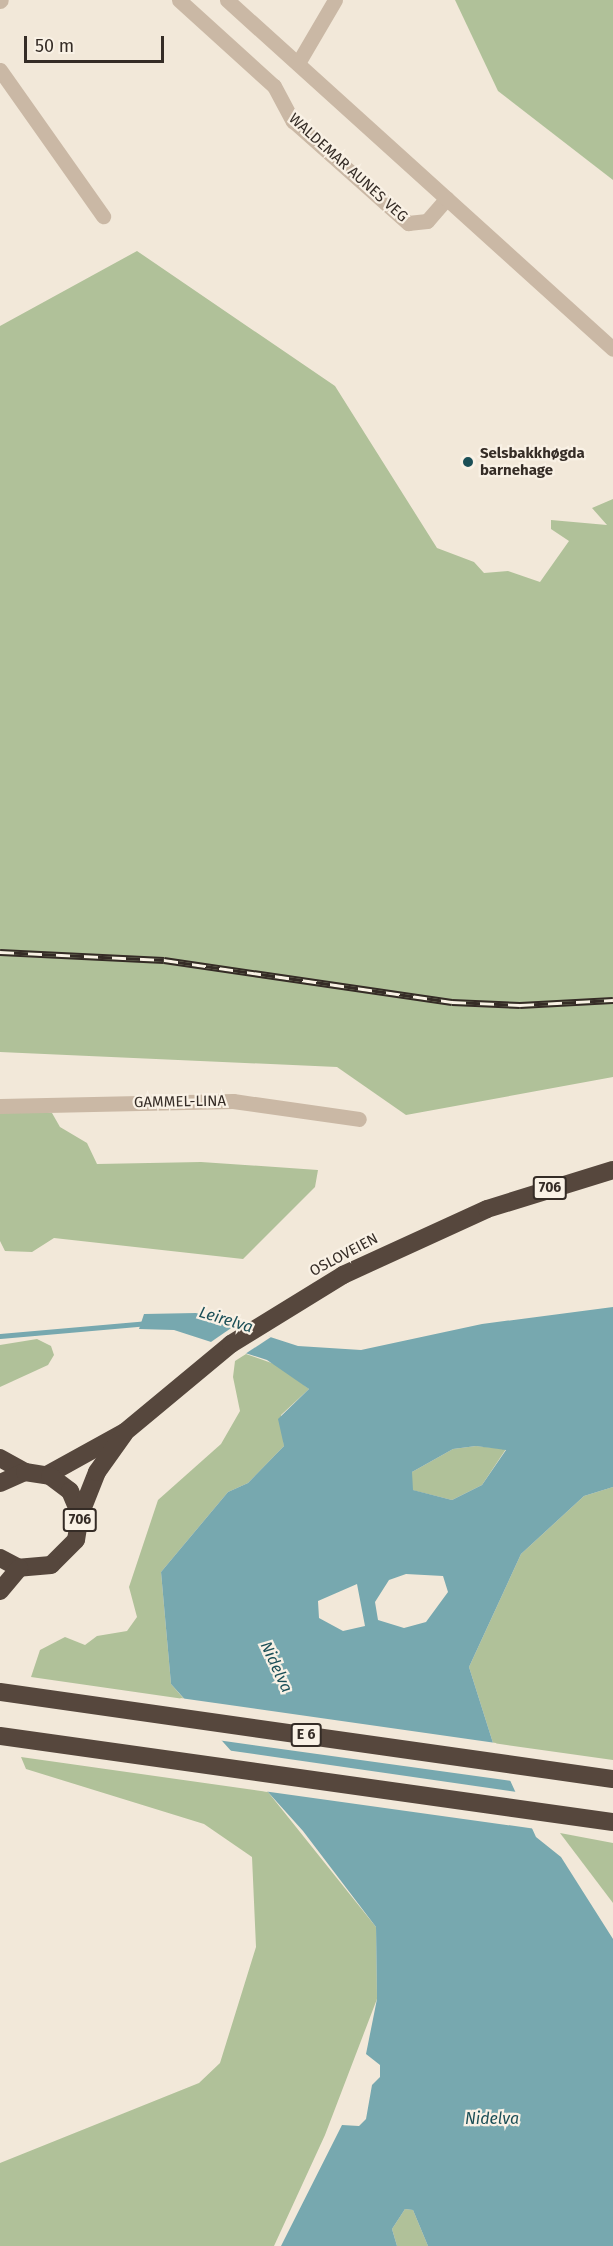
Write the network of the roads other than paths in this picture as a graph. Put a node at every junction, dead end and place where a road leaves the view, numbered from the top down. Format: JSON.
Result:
{"nodes":[{"id":1,"x":179,"y":0,"type":"edge"},
{"id":2,"x":227,"y":0,"type":"edge"},
{"id":3,"x":334,"y":0,"type":"edge"},
{"id":4,"x":298,"y":63,"type":"junction"},
{"id":5,"x":0,"y":70,"type":"edge"},
{"id":6,"x":447,"y":198,"type":"junction"},
{"id":7,"x":103,"y":216,"type":"dead end"},
{"id":8,"x":613,"y":349,"type":"edge"},
{"id":9,"x":0,"y":1106,"type":"edge"},
{"id":10,"x":359,"y":1119,"type":"dead end"},
{"id":11,"x":613,"y":1170,"type":"edge"},
{"id":12,"x":125,"y":1432,"type":"junction"},
{"id":13,"x":0,"y":1458,"type":"edge"},
{"id":14,"x":25,"y":1472,"type":"junction"},
{"id":15,"x":46,"y":1475,"type":"junction"},
{"id":16,"x":0,"y":1483,"type":"edge"},
{"id":17,"x":80,"y":1515,"type":"junction"},
{"id":18,"x":0,"y":1558,"type":"edge"},
{"id":19,"x":19,"y":1568,"type":"junction"},
{"id":20,"x":0,"y":1591,"type":"edge"},
{"id":21,"x":0,"y":1692,"type":"edge"},
{"id":22,"x":0,"y":1736,"type":"edge"},
{"id":23,"x":613,"y":1779,"type":"edge"},
{"id":24,"x":613,"y":1822,"type":"edge"}],
"edges":[{"from":1,"to":6,"type":"street","name":"WALDEMAR AUNES VEG"},
{"from":2,"to":4,"type":"street"},
{"from":3,"to":4,"type":"street"},
{"from":4,"to":6,"type":"street"},
{"from":5,"to":7,"type":"street"},
{"from":6,"to":8,"type":"street"},
{"from":9,"to":10,"type":"street","name":"GAMMEL-LINA"},
{"from":11,"to":12,"type":"highway","name":"OSLOVEIEN","number":"706"},
{"from":12,"to":15,"type":"highway","name":"OSLOVEIEN","number":"706"},
{"from":12,"to":17,"type":"highway","name":"OSLOVEIEN","number":"706"},
{"from":13,"to":14,"type":"highway","number":"706"},
{"from":14,"to":15,"type":"highway","number":"706"},
{"from":14,"to":16,"type":"highway"},
{"from":15,"to":17,"type":"highway","number":"706"},
{"from":17,"to":19,"type":"highway","number":"706"},
{"from":18,"to":19,"type":"highway"},
{"from":19,"to":20,"type":"highway"},
{"from":21,"to":23,"type":"highway","number":"E 6"},
{"from":22,"to":24,"type":"highway"}]}
